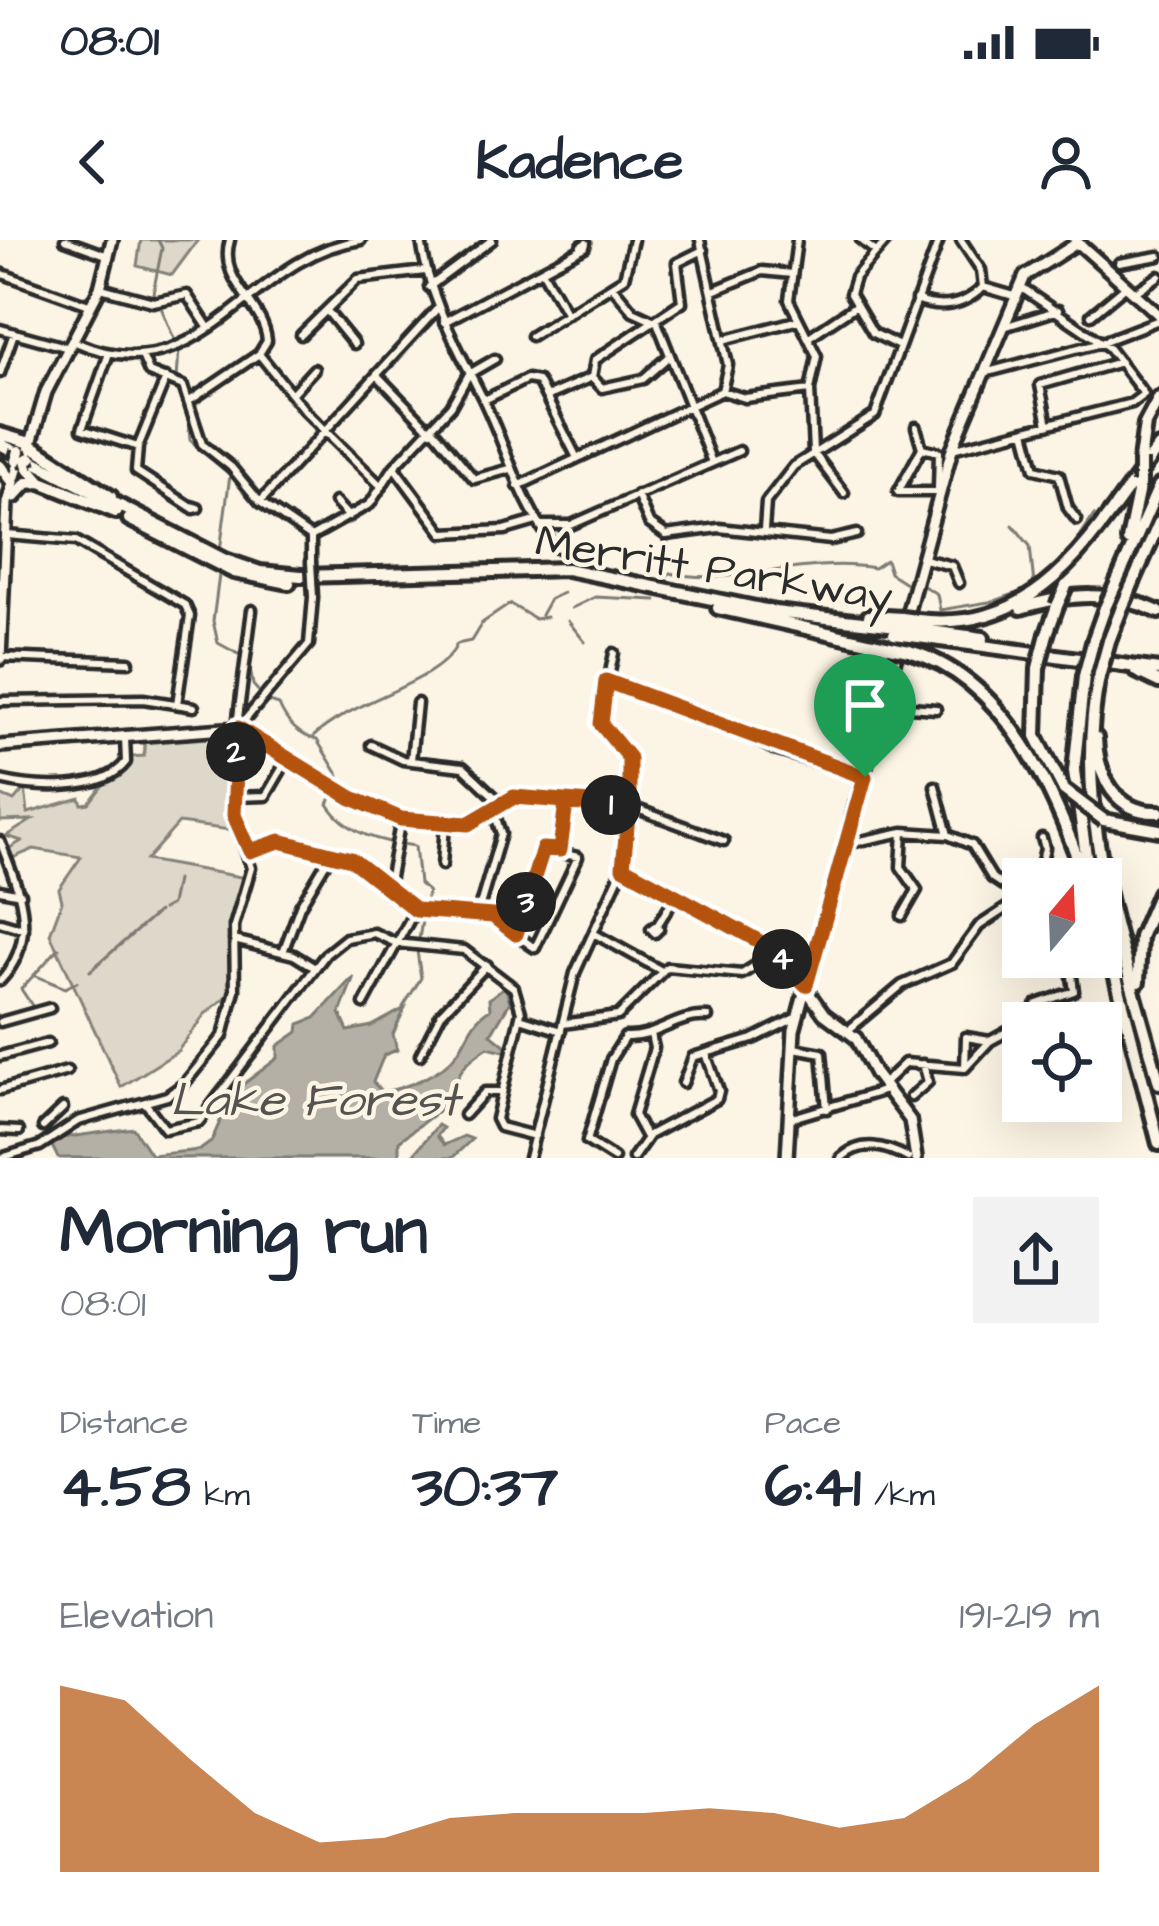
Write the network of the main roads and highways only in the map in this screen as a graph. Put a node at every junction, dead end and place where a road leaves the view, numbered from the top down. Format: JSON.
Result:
{"nodes":[{"id":1,"x":112,"y":240,"type":"edge"},
{"id":2,"x":1076,"y":241,"type":"edge"},
{"id":3,"x":1159,"y":318,"type":"edge"},
{"id":4,"x":1159,"y":398,"type":"edge"},
{"id":5,"x":1,"y":441,"type":"edge"},
{"id":6,"x":1159,"y":447,"type":"edge"},
{"id":7,"x":25,"y":454,"type":"junction"},
{"id":8,"x":0,"y":464,"type":"edge"},
{"id":9,"x":12,"y":482,"type":"junction"},
{"id":10,"x":41,"y":482,"type":"junction"},
{"id":11,"x":1159,"y":486,"type":"edge"},
{"id":12,"x":14,"y":497,"type":"junction"},
{"id":13,"x":1115,"y":505,"type":"junction"},
{"id":14,"x":116,"y":512,"type":"junction"},
{"id":15,"x":132,"y":513,"type":"junction"},
{"id":16,"x":1159,"y":524,"type":"edge"},
{"id":17,"x":8,"y":536,"type":"junction"},
{"id":18,"x":1116,"y":584,"type":"junction"},
{"id":19,"x":716,"y":604,"type":"junction"},
{"id":20,"x":1159,"y":612,"type":"edge"},
{"id":21,"x":984,"y":619,"type":"junction"},
{"id":22,"x":914,"y":628,"type":"junction"},
{"id":23,"x":1,"y":629,"type":"edge"},
{"id":24,"x":896,"y":631,"type":"junction"},
{"id":25,"x":0,"y":658,"type":"edge"},
{"id":26,"x":1110,"y":663,"type":"junction"},
{"id":27,"x":1159,"y":666,"type":"edge"},
{"id":28,"x":1099,"y":677,"type":"junction"},
{"id":29,"x":1159,"y":682,"type":"edge"},
{"id":30,"x":0,"y":746,"type":"edge"},
{"id":31,"x":1159,"y":812,"type":"edge"},
{"id":32,"x":1159,"y":830,"type":"edge"},
{"id":33,"x":1078,"y":858,"type":"edge"},
{"id":34,"x":1085,"y":858,"type":"edge"},
{"id":35,"x":1159,"y":892,"type":"edge"},
{"id":36,"x":1116,"y":978,"type":"edge"},
{"id":37,"x":806,"y":985,"type":"junction"},
{"id":38,"x":1146,"y":1032,"type":"junction"},
{"id":39,"x":1159,"y":1083,"type":"edge"},
{"id":40,"x":1159,"y":1144,"type":"edge"},
{"id":41,"x":787,"y":1158,"type":"edge"},
{"id":42,"x":912,"y":1158,"type":"edge"}],
"edges":[{"from":1,"to":7,"type":"main road"},
{"from":2,"to":3,"type":"main road"},
{"from":2,"to":37,"type":"main road"},
{"from":4,"to":18,"type":"highway","bridge":true},
{"from":5,"to":7,"type":"highway"},
{"from":5,"to":14,"type":"highway","name":"Merritt Parkway"},
{"from":5,"to":15,"type":"highway","name":"Merritt Parkway"},
{"from":6,"to":13,"type":"highway"},
{"from":7,"to":8,"type":"highway"},
{"from":7,"to":9,"type":"main road"},
{"from":7,"to":10,"type":"highway"},
{"from":7,"to":12,"type":"main road"},
{"from":7,"to":15,"type":"highway"},
{"from":8,"to":9,"type":"highway"},
{"from":9,"to":17,"type":"main road"},
{"from":10,"to":12,"type":"highway"},
{"from":10,"to":14,"type":"highway"},
{"from":11,"to":18,"type":"highway"},
{"from":12,"to":17,"type":"main road"},
{"from":13,"to":21,"type":"highway"},
{"from":13,"to":32,"type":"highway","bridge":true},
{"from":14,"to":19,"type":"highway","name":"Merritt Parkway"},
{"from":15,"to":19,"type":"highway","name":"Merritt Parkway"},
{"from":16,"to":28,"type":"highway","bridge":true},
{"from":17,"to":23,"type":"main road"},
{"from":18,"to":34,"type":"highway","bridge":true},
{"from":19,"to":24,"type":"highway"},
{"from":19,"to":24,"type":"highway"},
{"from":20,"to":21,"type":"highway"},
{"from":21,"to":22,"type":"highway"},
{"from":22,"to":24,"type":"highway","bridge":true},
{"from":22,"to":26,"type":"highway","name":"Merritt Parkway"},
{"from":22,"to":27,"type":"highway","name":"Merritt Parkway"},
{"from":23,"to":25,"type":"main road"},
{"from":24,"to":33,"type":"highway","bridge":true},
{"from":26,"to":27,"type":"highway","name":"Merritt Parkway"},
{"from":26,"to":29,"type":"highway"},
{"from":28,"to":31,"type":"highway"},
{"from":28,"to":38,"type":"highway"},
{"from":30,"to":37,"type":"main road"},
{"from":35,"to":38,"type":"highway"},
{"from":36,"to":40,"type":"highway"},
{"from":37,"to":41,"type":"main road"},
{"from":37,"to":42,"type":"main road"},
{"from":38,"to":39,"type":"highway"}]}
